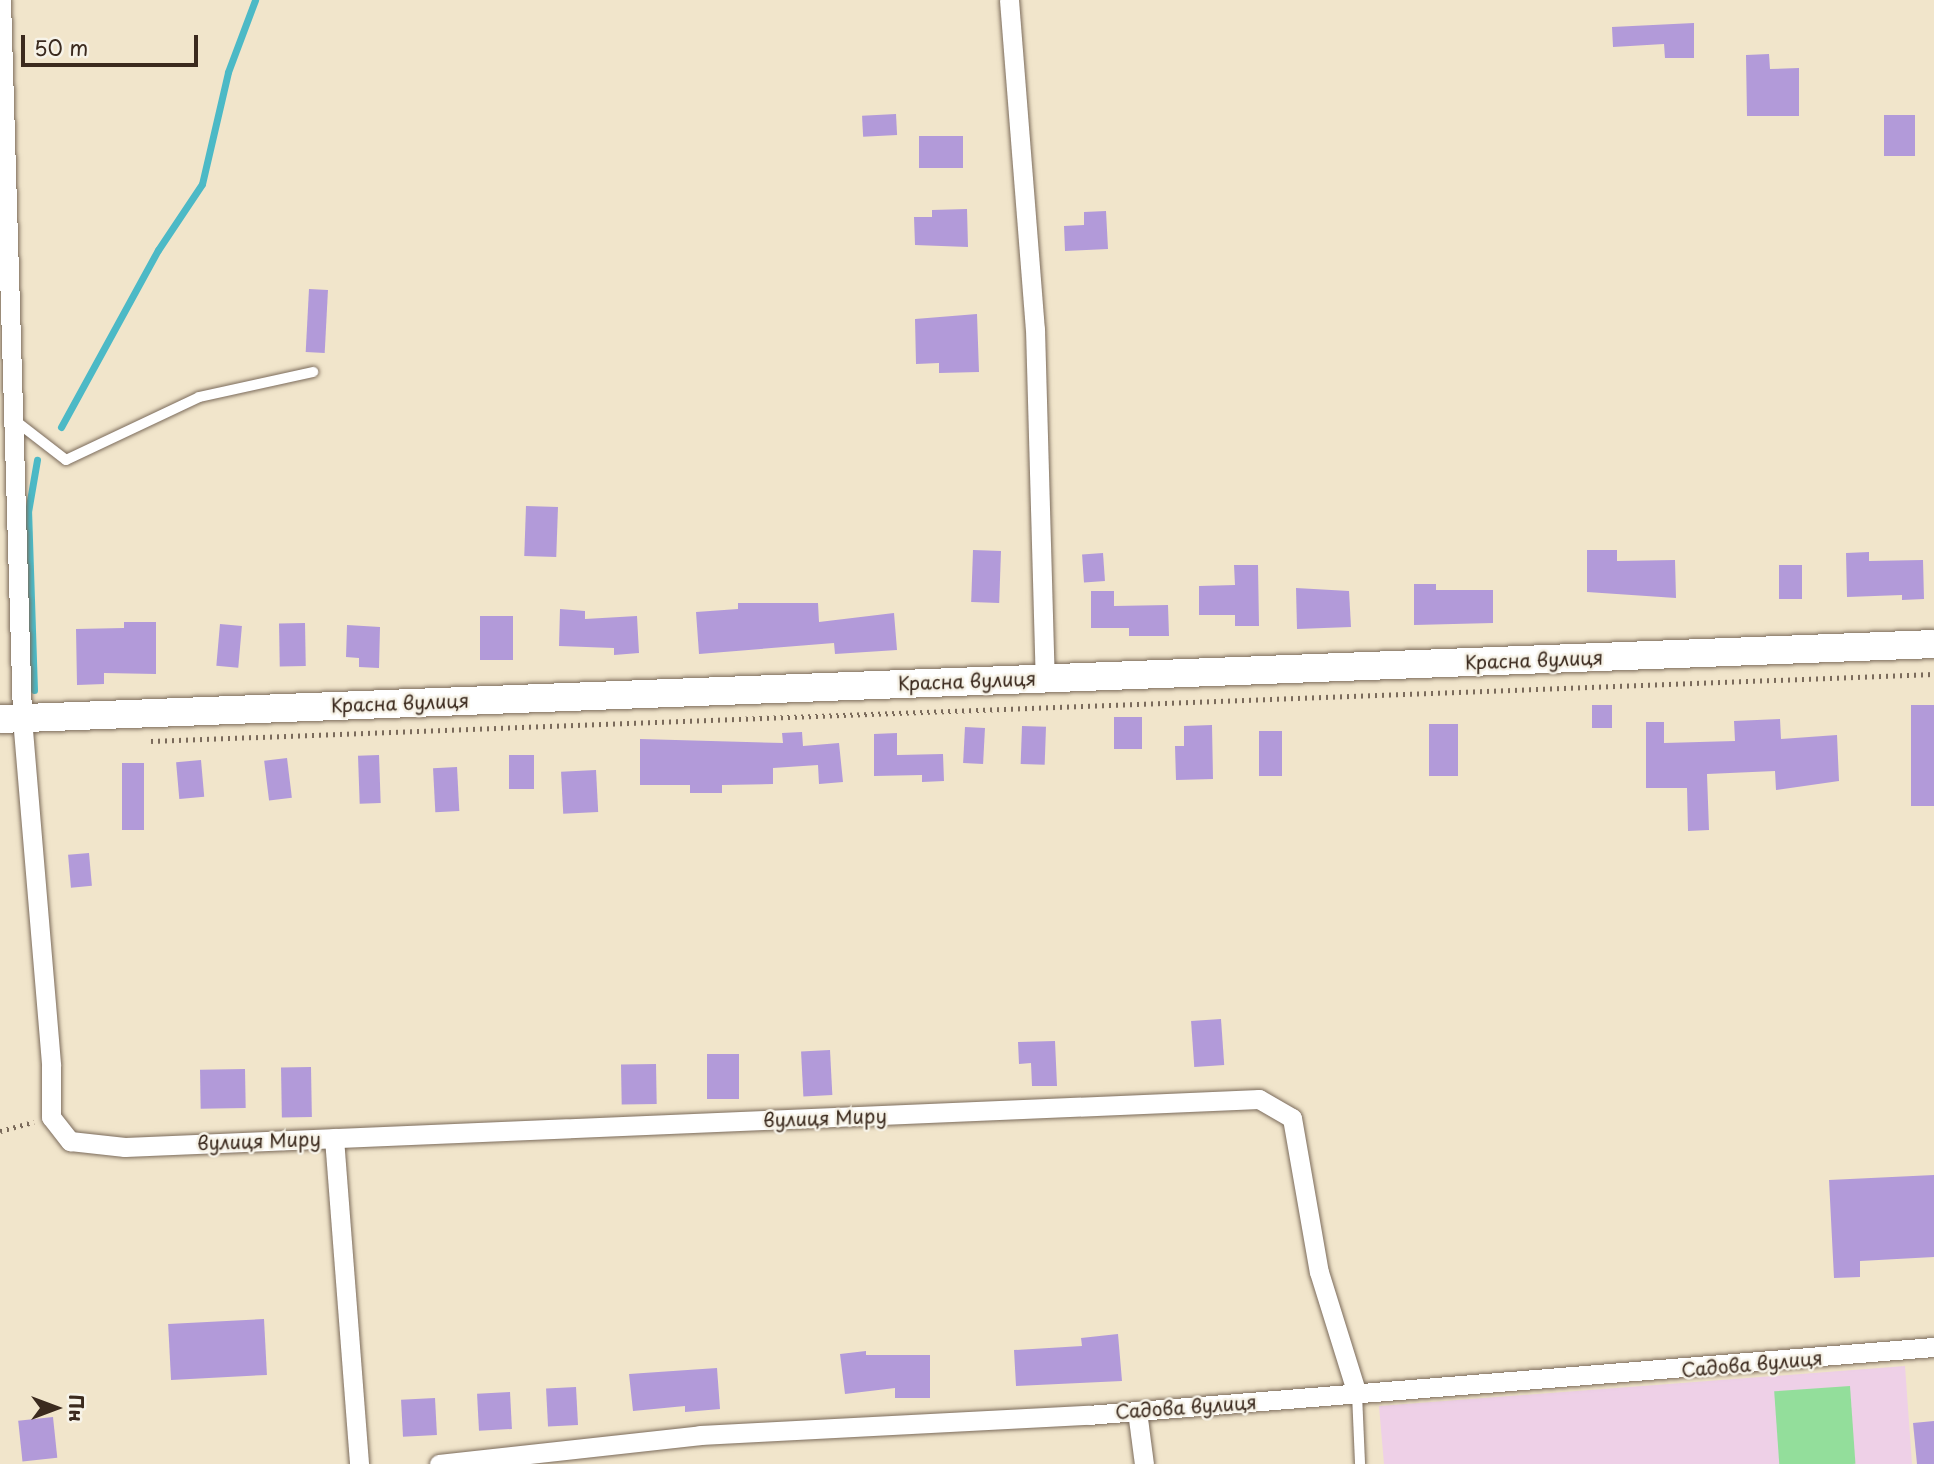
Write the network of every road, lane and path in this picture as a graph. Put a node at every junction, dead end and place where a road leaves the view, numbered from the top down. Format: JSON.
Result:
{"nodes":[{"id":1,"x":1,"y":0,"type":"edge"},
{"id":2,"x":1009,"y":0,"type":"edge"},
{"id":3,"x":313,"y":372,"type":"dead end"},
{"id":4,"x":13,"y":419,"type":"junction"},
{"id":5,"x":1934,"y":644,"type":"edge"},
{"id":6,"x":1934,"y":674,"type":"edge"},
{"id":7,"x":1045,"y":678,"type":"junction"},
{"id":8,"x":11,"y":718,"type":"edge"},
{"id":9,"x":144,"y":741,"type":"dead end"},
{"id":10,"x":51,"y":1117,"type":"junction"},
{"id":11,"x":0,"y":1131,"type":"edge"},
{"id":12,"x":334,"y":1138,"type":"junction"},
{"id":13,"x":1934,"y":1347,"type":"edge"},
{"id":14,"x":1357,"y":1394,"type":"junction"},
{"id":15,"x":1137,"y":1411,"type":"junction"},
{"id":16,"x":359,"y":1464,"type":"edge"},
{"id":17,"x":439,"y":1464,"type":"edge"},
{"id":18,"x":1144,"y":1464,"type":"edge"},
{"id":19,"x":1360,"y":1464,"type":"edge"}],
"edges":[{"from":1,"to":4,"type":"street"},
{"from":2,"to":7,"type":"street"},
{"from":3,"to":4,"type":"lane"},
{"from":4,"to":8,"type":"street"},
{"from":5,"to":7,"type":"street","name":"Красна вулиця"},
{"from":6,"to":9,"type":"path"},
{"from":7,"to":8,"type":"street","name":"Красна вулиця"},
{"from":8,"to":10,"type":"street"},
{"from":10,"to":11,"type":"path"},
{"from":10,"to":12,"type":"street","name":"вулиця Миру"},
{"from":12,"to":14,"type":"street","name":"вулиця Миру"},
{"from":12,"to":16,"type":"street"},
{"from":13,"to":14,"type":"street","name":"Садова вулиця"},
{"from":14,"to":15,"type":"street","name":"Садова вулиця"},
{"from":14,"to":19,"type":"lane"},
{"from":15,"to":17,"type":"street","name":"Садова вулиця"},
{"from":15,"to":18,"type":"street"}]}
